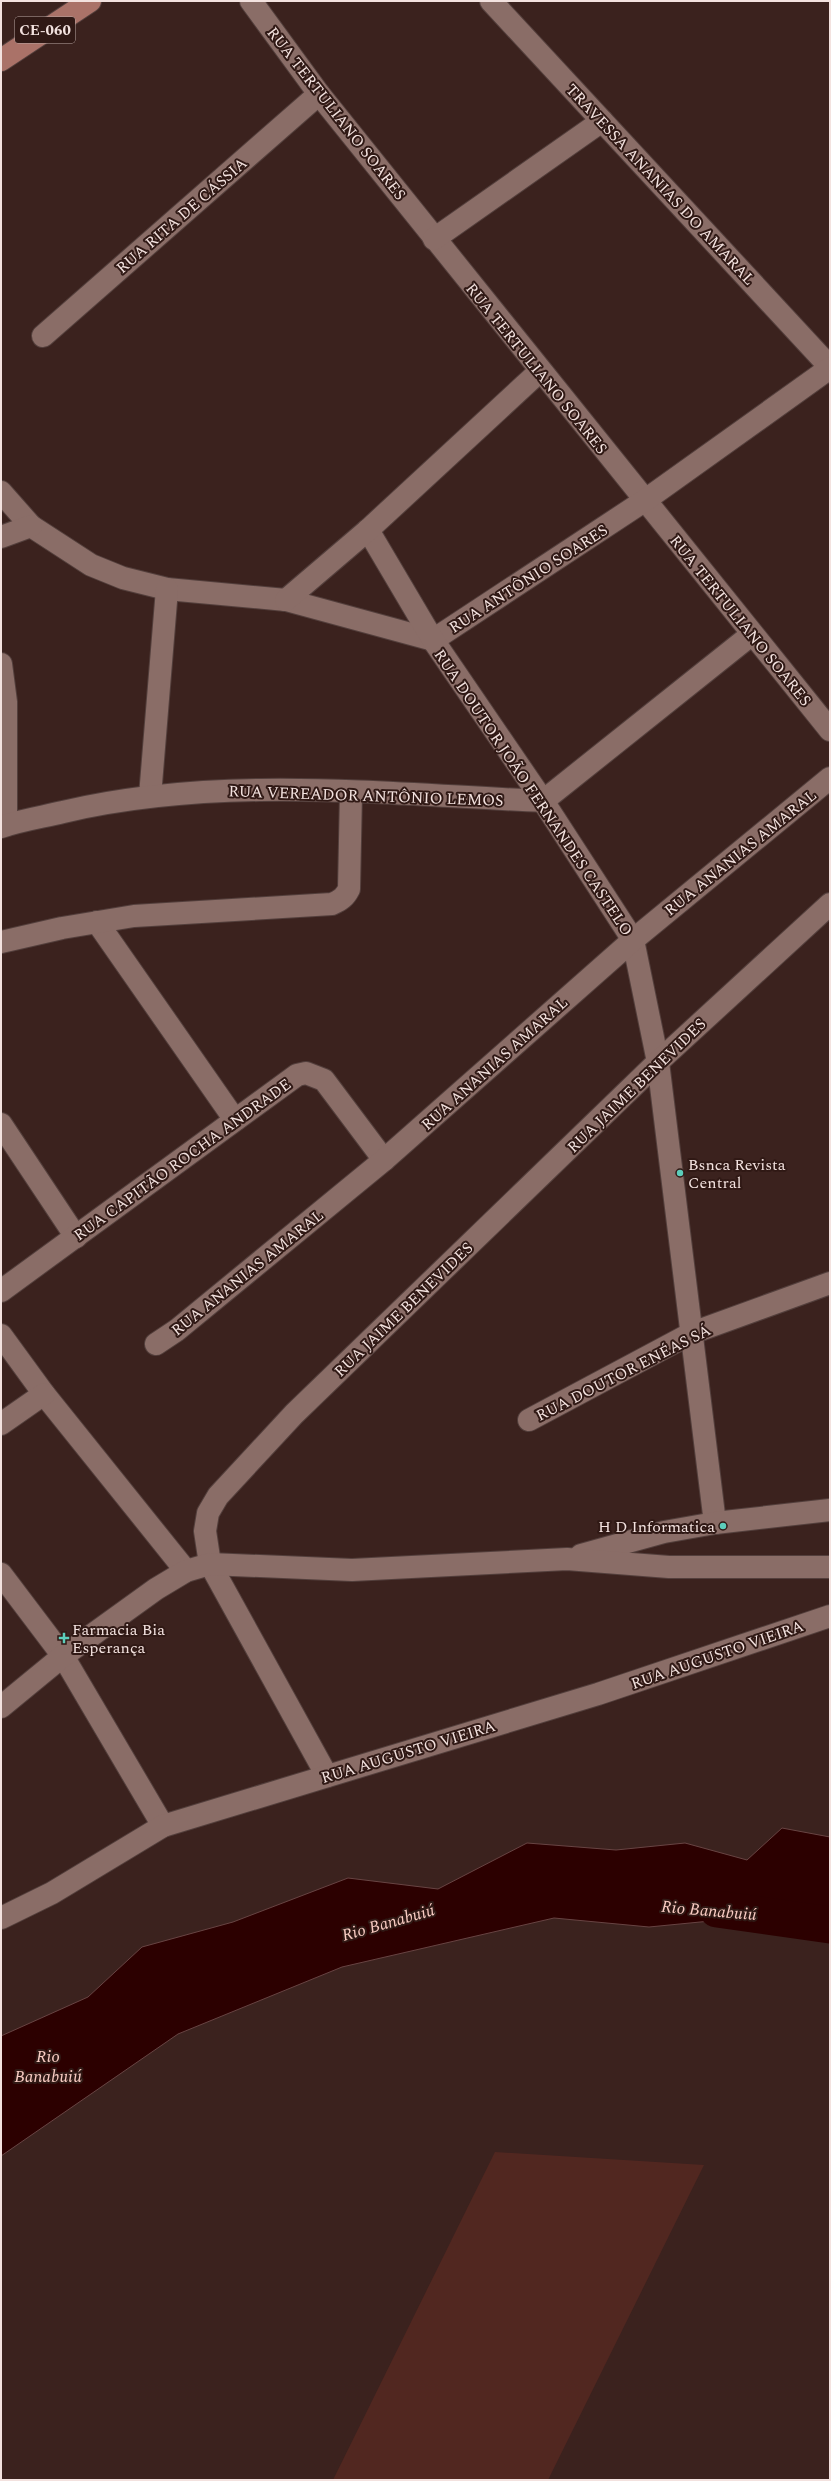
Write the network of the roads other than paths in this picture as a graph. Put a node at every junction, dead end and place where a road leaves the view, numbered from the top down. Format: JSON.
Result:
{"nodes":[{"id":1,"x":90,"y":1,"type":"edge"},
{"id":2,"x":251,"y":1,"type":"edge"},
{"id":3,"x":491,"y":1,"type":"edge"},
{"id":4,"x":1,"y":60,"type":"edge"},
{"id":5,"x":319,"y":94,"type":"junction"},
{"id":6,"x":602,"y":121,"type":"junction"},
{"id":7,"x":434,"y":239,"type":"junction"},
{"id":8,"x":43,"y":336,"type":"dead end"},
{"id":9,"x":830,"y":367,"type":"edge"},
{"id":10,"x":540,"y":371,"type":"junction"},
{"id":11,"x":1,"y":492,"type":"edge"},
{"id":12,"x":644,"y":502,"type":"junction"},
{"id":13,"x":31,"y":526,"type":"junction"},
{"id":14,"x":368,"y":530,"type":"junction"},
{"id":15,"x":1,"y":537,"type":"edge"},
{"id":16,"x":167,"y":589,"type":"junction"},
{"id":17,"x":286,"y":600,"type":"junction"},
{"id":18,"x":751,"y":634,"type":"junction"},
{"id":19,"x":433,"y":640,"type":"junction"},
{"id":20,"x":1,"y":664,"type":"edge"},
{"id":21,"x":830,"y":730,"type":"edge"},
{"id":22,"x":830,"y":778,"type":"edge"},
{"id":23,"x":351,"y":793,"type":"junction"},
{"id":24,"x":150,"y":796,"type":"junction"},
{"id":25,"x":543,"y":801,"type":"junction"},
{"id":26,"x":4,"y":826,"type":"edge"},
{"id":27,"x":830,"y":904,"type":"edge"},
{"id":28,"x":97,"y":922,"type":"junction"},
{"id":29,"x":633,"y":940,"type":"junction"},
{"id":30,"x":1,"y":942,"type":"edge"},
{"id":31,"x":658,"y":1062,"type":"junction"},
{"id":32,"x":235,"y":1120,"type":"junction"},
{"id":33,"x":1,"y":1124,"type":"edge"},
{"id":34,"x":384,"y":1160,"type":"junction"},
{"id":35,"x":76,"y":1237,"type":"junction"},
{"id":36,"x":830,"y":1283,"type":"edge"},
{"id":37,"x":1,"y":1291,"type":"edge"},
{"id":38,"x":692,"y":1333,"type":"junction"},
{"id":39,"x":1,"y":1335,"type":"edge"},
{"id":40,"x":156,"y":1344,"type":"dead end"},
{"id":41,"x":44,"y":1394,"type":"junction"},
{"id":42,"x":529,"y":1420,"type":"dead end"},
{"id":43,"x":1,"y":1424,"type":"edge"},
{"id":44,"x":830,"y":1510,"type":"edge"},
{"id":45,"x":715,"y":1523,"type":"junction"},
{"id":46,"x":566,"y":1559,"type":"junction"},
{"id":47,"x":210,"y":1564,"type":"junction"},
{"id":48,"x":830,"y":1567,"type":"edge"},
{"id":49,"x":186,"y":1571,"type":"junction"},
{"id":50,"x":1,"y":1574,"type":"edge"},
{"id":51,"x":830,"y":1616,"type":"edge"},
{"id":52,"x":63,"y":1656,"type":"junction"},
{"id":53,"x":1,"y":1707,"type":"edge"},
{"id":54,"x":327,"y":1776,"type":"junction"},
{"id":55,"x":162,"y":1826,"type":"junction"},
{"id":56,"x":1,"y":1918,"type":"edge"}],
"edges":[{"from":1,"to":4,"type":"main road","number":"CE-060"},
{"from":2,"to":5,"type":"street","name":"RUA TERTULIANO SOARES"},
{"from":3,"to":6,"type":"street","name":"TRAVESSA ANANIAS DO AMARAL"},
{"from":5,"to":7,"type":"street","name":"RUA TERTULIANO SOARES"},
{"from":5,"to":8,"type":"street","name":"RUA RITA DE CÁSSIA"},
{"from":6,"to":7,"type":"street"},
{"from":6,"to":9,"type":"street","name":"TRAVESSA ANANIAS DO AMARAL"},
{"from":7,"to":10,"type":"street","name":"RUA TERTULIANO SOARES"},
{"from":9,"to":12,"type":"street","name":"RUA ANTÔNIO SOARES"},
{"from":10,"to":12,"type":"street","name":"RUA TERTULIANO SOARES"},
{"from":10,"to":14,"type":"street"},
{"from":11,"to":13,"type":"street","name":"RUA ANTÔNIO SOARES"},
{"from":12,"to":18,"type":"street","name":"RUA TERTULIANO SOARES"},
{"from":12,"to":19,"type":"street","name":"RUA ANTÔNIO SOARES"},
{"from":13,"to":15,"type":"street"},
{"from":13,"to":16,"type":"street","name":"RUA ANTÔNIO SOARES"},
{"from":14,"to":17,"type":"street"},
{"from":14,"to":19,"type":"street","name":"RUA DOUTOR JOÃO FERNANDES CASTELO"},
{"from":16,"to":17,"type":"street","name":"RUA ANTÔNIO SOARES"},
{"from":16,"to":24,"type":"street"},
{"from":17,"to":19,"type":"street","name":"RUA ANTÔNIO SOARES"},
{"from":18,"to":21,"type":"street","name":"RUA TERTULIANO SOARES"},
{"from":18,"to":25,"type":"street"},
{"from":19,"to":25,"type":"street","name":"RUA DOUTOR JOÃO FERNANDES CASTELO"},
{"from":20,"to":26,"type":"street"},
{"from":22,"to":29,"type":"street","name":"RUA ANANIAS AMARAL"},
{"from":23,"to":24,"type":"street","name":"RUA VEREADOR ANTÔNIO LEMOS"},
{"from":23,"to":25,"type":"street","name":"RUA VEREADOR ANTÔNIO LEMOS"},
{"from":23,"to":28,"type":"street"},
{"from":24,"to":26,"type":"street","name":"RUA VEREADOR ANTÔNIO LEMOS"},
{"from":25,"to":29,"type":"street","name":"RUA DOUTOR JOÃO FERNANDES CASTELO"},
{"from":27,"to":31,"type":"street","name":"RUA JAIME BENEVIDES"},
{"from":28,"to":30,"type":"street"},
{"from":28,"to":32,"type":"street"},
{"from":29,"to":31,"type":"street","name":"RUA DOUTOR JOÃO FERNANDES CASTELO"},
{"from":29,"to":34,"type":"street","name":"RUA ANANIAS AMARAL"},
{"from":31,"to":38,"type":"street","name":"RUA DOUTOR JOÃO FERNANDES CASTELO"},
{"from":31,"to":47,"type":"street","name":"RUA JAIME BENEVIDES"},
{"from":32,"to":34,"type":"street","name":"RUA CAPITÃO ROCHA ANDRADE"},
{"from":32,"to":35,"type":"street","name":"RUA CAPITÃO ROCHA ANDRADE"},
{"from":33,"to":35,"type":"street"},
{"from":34,"to":40,"type":"street","name":"RUA ANANIAS AMARAL"},
{"from":35,"to":37,"type":"street","name":"RUA CAPITÃO ROCHA ANDRADE"},
{"from":36,"to":38,"type":"street","name":"RUA DOUTOR ENÉAS SÁ"},
{"from":38,"to":42,"type":"street","name":"RUA DOUTOR ENÉAS SÁ"},
{"from":38,"to":45,"type":"street","name":"RUA DOUTOR JOÃO FERNANDES CASTELO"},
{"from":39,"to":41,"type":"street"},
{"from":41,"to":43,"type":"street"},
{"from":41,"to":49,"type":"street"},
{"from":44,"to":45,"type":"street"},
{"from":45,"to":46,"type":"street"},
{"from":46,"to":47,"type":"street"},
{"from":46,"to":48,"type":"street"},
{"from":47,"to":49,"type":"street"},
{"from":47,"to":54,"type":"street"},
{"from":49,"to":52,"type":"street"},
{"from":50,"to":52,"type":"street"},
{"from":51,"to":54,"type":"street","name":"RUA AUGUSTO VIEIRA"},
{"from":52,"to":53,"type":"street"},
{"from":52,"to":55,"type":"street"},
{"from":54,"to":55,"type":"street","name":"RUA AUGUSTO VIEIRA"},
{"from":55,"to":56,"type":"street","name":"RUA AUGUSTO VIEIRA"}]}
